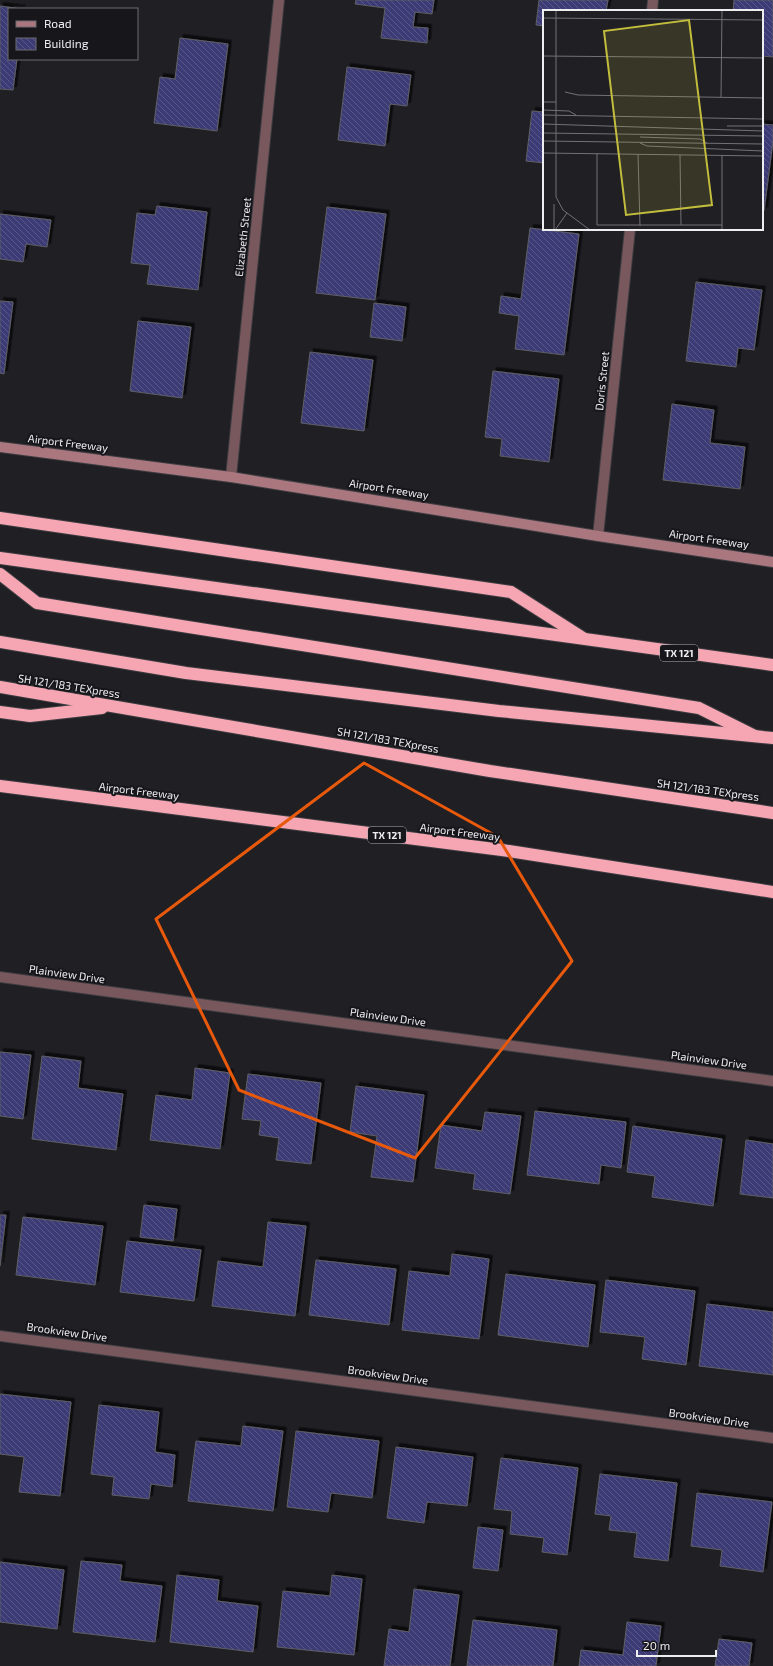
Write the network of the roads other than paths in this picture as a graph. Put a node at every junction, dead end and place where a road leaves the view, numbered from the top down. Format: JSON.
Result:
{"nodes":[{"id":1,"x":279,"y":0,"type":"edge"},
{"id":2,"x":653,"y":0,"type":"edge"},
{"id":3,"x":652,"y":10,"type":"edge"},
{"id":4,"x":630,"y":230,"type":"edge"},
{"id":5,"x":0,"y":447,"type":"edge"},
{"id":6,"x":231,"y":477,"type":"junction"},
{"id":7,"x":0,"y":518,"type":"edge"},
{"id":8,"x":598,"y":536,"type":"junction"},
{"id":9,"x":0,"y":558,"type":"edge"},
{"id":10,"x":773,"y":562,"type":"edge"},
{"id":11,"x":0,"y":574,"type":"edge"},
{"id":12,"x":586,"y":640,"type":"junction"},
{"id":13,"x":0,"y":642,"type":"edge"},
{"id":14,"x":773,"y":665,"type":"edge"},
{"id":15,"x":0,"y":687,"type":"edge"},
{"id":16,"x":116,"y":706,"type":"junction"},
{"id":17,"x":0,"y":712,"type":"edge"},
{"id":18,"x":755,"y":736,"type":"junction"},
{"id":19,"x":773,"y":738,"type":"edge"},
{"id":20,"x":0,"y":786,"type":"edge"},
{"id":21,"x":773,"y":813,"type":"edge"},
{"id":22,"x":773,"y":892,"type":"edge"},
{"id":23,"x":0,"y":977,"type":"edge"},
{"id":24,"x":773,"y":1081,"type":"edge"},
{"id":25,"x":0,"y":1336,"type":"edge"},
{"id":26,"x":773,"y":1438,"type":"edge"}],
"edges":[{"from":1,"to":6,"type":"street","name":"Elizabeth Street"},
{"from":2,"to":3,"type":"street"},
{"from":4,"to":8,"type":"street","name":"Doris Street"},
{"from":5,"to":6,"type":"main road","name":"Airport Freeway"},
{"from":6,"to":8,"type":"main road","name":"Airport Freeway"},
{"from":7,"to":12,"type":"highway"},
{"from":8,"to":10,"type":"main road","name":"Airport Freeway"},
{"from":9,"to":12,"type":"highway","number":"TX 121"},
{"from":11,"to":18,"type":"highway"},
{"from":12,"to":14,"type":"highway","number":"TX 121"},
{"from":13,"to":18,"type":"highway"},
{"from":15,"to":16,"type":"highway","name":"SH 121/183 TEXpress"},
{"from":16,"to":17,"type":"highway"},
{"from":16,"to":21,"type":"highway","name":"SH 121/183 TEXpress"},
{"from":18,"to":19,"type":"highway"},
{"from":20,"to":22,"type":"highway","name":"Airport Freeway","number":"TX 121"},
{"from":23,"to":24,"type":"street","name":"Plainview Drive"},
{"from":25,"to":26,"type":"street","name":"Brookview Drive"}]}
